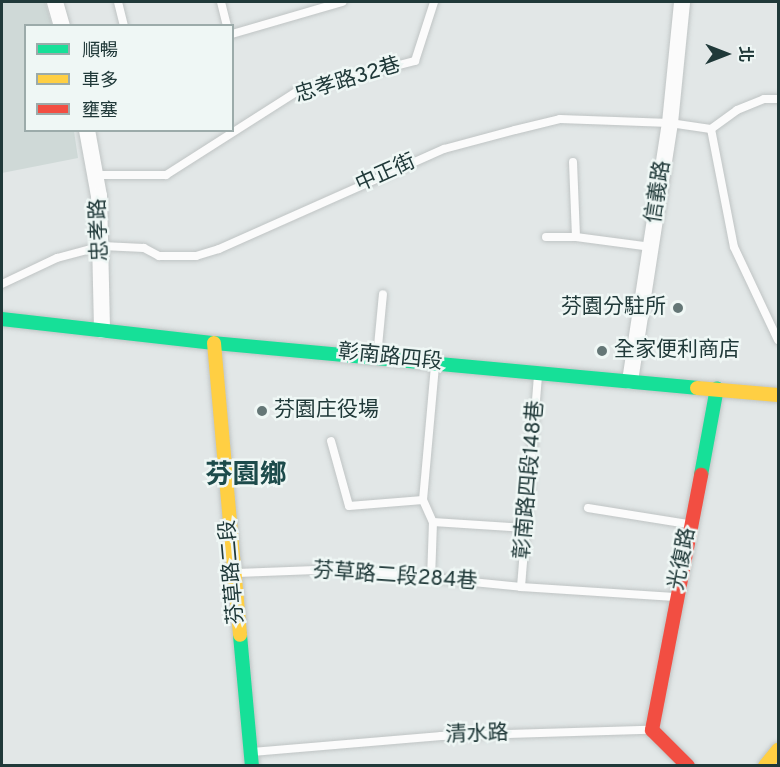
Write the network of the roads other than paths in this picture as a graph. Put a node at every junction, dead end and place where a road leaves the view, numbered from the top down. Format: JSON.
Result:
{"nodes":[{"id":1,"x":55,"y":2,"type":"edge"},
{"id":2,"x":118,"y":2,"type":"edge"},
{"id":3,"x":220,"y":2,"type":"edge"},
{"id":4,"x":342,"y":2,"type":"edge"},
{"id":5,"x":434,"y":2,"type":"edge"},
{"id":6,"x":682,"y":2,"type":"edge"},
{"id":7,"x":314,"y":5,"type":"edge"},
{"id":8,"x":61,"y":24,"type":"edge"},
{"id":9,"x":124,"y":24,"type":"edge"},
{"id":10,"x":226,"y":24,"type":"edge"},
{"id":11,"x":234,"y":33,"type":"edge"},
{"id":12,"x":778,"y":99,"type":"edge"},
{"id":13,"x":670,"y":123,"type":"junction"},
{"id":14,"x":711,"y":129,"type":"junction"},
{"id":15,"x":87,"y":132,"type":"edge"},
{"id":16,"x":573,"y":162,"type":"dead end"},
{"id":17,"x":96,"y":175,"type":"junction"},
{"id":18,"x":546,"y":237,"type":"dead end"},
{"id":19,"x":576,"y":237,"type":"junction"},
{"id":20,"x":102,"y":246,"type":"junction"},
{"id":21,"x":651,"y":247,"type":"junction"},
{"id":22,"x":2,"y":284,"type":"edge"},
{"id":23,"x":383,"y":294,"type":"dead end"},
{"id":24,"x":2,"y":319,"type":"edge"},
{"id":25,"x":102,"y":330,"type":"junction"},
{"id":26,"x":778,"y":339,"type":"edge"},
{"id":27,"x":214,"y":343,"type":"junction"},
{"id":28,"x":377,"y":357,"type":"junction"},
{"id":29,"x":435,"y":362,"type":"junction"},
{"id":30,"x":539,"y":373,"type":"junction"},
{"id":31,"x":630,"y":381,"type":"junction"},
{"id":32,"x":717,"y":388,"type":"junction"},
{"id":33,"x":778,"y":395,"type":"edge"},
{"id":34,"x":331,"y":441,"type":"dead end"},
{"id":35,"x":423,"y":500,"type":"junction"},
{"id":36,"x":588,"y":508,"type":"dead end"},
{"id":37,"x":433,"y":522,"type":"junction"},
{"id":38,"x":690,"y":524,"type":"junction"},
{"id":39,"x":526,"y":528,"type":"junction"},
{"id":40,"x":233,"y":573,"type":"junction"},
{"id":41,"x":431,"y":578,"type":"junction"},
{"id":42,"x":521,"y":587,"type":"junction"},
{"id":43,"x":675,"y":597,"type":"junction"},
{"id":44,"x":652,"y":730,"type":"junction"},
{"id":45,"x":778,"y":750,"type":"edge"},
{"id":46,"x":252,"y":759,"type":"edge"},
{"id":47,"x":688,"y":765,"type":"edge"},
{"id":48,"x":765,"y":765,"type":"edge"}],
"edges":[{"from":1,"to":8,"type":"street"},
{"from":2,"to":9,"type":"lane"},
{"from":3,"to":10,"type":"lane"},
{"from":4,"to":7,"type":"lane"},
{"from":5,"to":17,"type":"lane","name":"忠孝路32巷"},
{"from":6,"to":13,"type":"street","name":"信義路"},
{"from":7,"to":11,"type":"lane"},
{"from":12,"to":14,"type":"lane"},
{"from":13,"to":14,"type":"lane","name":"中正街"},
{"from":13,"to":20,"type":"lane","name":"中正街"},
{"from":13,"to":21,"type":"street","name":"信義路"},
{"from":14,"to":26,"type":"lane"},
{"from":15,"to":17,"type":"street","name":"忠孝路"},
{"from":16,"to":19,"type":"lane"},
{"from":17,"to":20,"type":"street","name":"忠孝路"},
{"from":18,"to":19,"type":"lane"},
{"from":19,"to":21,"type":"lane"},
{"from":20,"to":22,"type":"lane","name":"中正街"},
{"from":20,"to":25,"type":"street","name":"忠孝路"},
{"from":21,"to":31,"type":"street","name":"信義路"},
{"from":23,"to":28,"type":"lane"},
{"from":24,"to":25,"type":"street","name":"彰南路四段"},
{"from":25,"to":27,"type":"street","name":"彰南路四段"},
{"from":27,"to":28,"type":"street","name":"彰南路四段"},
{"from":27,"to":40,"type":"street","name":"芬草路二段"},
{"from":28,"to":29,"type":"street","name":"彰南路四段"},
{"from":29,"to":30,"type":"street","name":"彰南路四段"},
{"from":29,"to":35,"type":"lane"},
{"from":30,"to":31,"type":"street","name":"彰南路四段"},
{"from":30,"to":39,"type":"lane","name":"彰南路四段148巷"},
{"from":31,"to":32,"type":"street","name":"彰南路四段"},
{"from":32,"to":33,"type":"street","name":"彰南路四段"},
{"from":32,"to":38,"type":"street","name":"光復路"},
{"from":34,"to":35,"type":"lane"},
{"from":35,"to":37,"type":"lane"},
{"from":36,"to":38,"type":"lane"},
{"from":37,"to":39,"type":"lane"},
{"from":37,"to":41,"type":"lane"},
{"from":38,"to":43,"type":"street","name":"光復路"},
{"from":39,"to":42,"type":"lane","name":"彰南路四段148巷"},
{"from":40,"to":41,"type":"lane","name":"芬草路二段284巷"},
{"from":40,"to":46,"type":"street","name":"芬草路二段"},
{"from":41,"to":42,"type":"lane","name":"芬草路二段284巷"},
{"from":42,"to":43,"type":"lane","name":"芬草路二段284巷"},
{"from":43,"to":44,"type":"street","name":"光復路"},
{"from":44,"to":46,"type":"lane","name":"清水路"},
{"from":44,"to":47,"type":"street"},
{"from":45,"to":48,"type":"street"}]}
